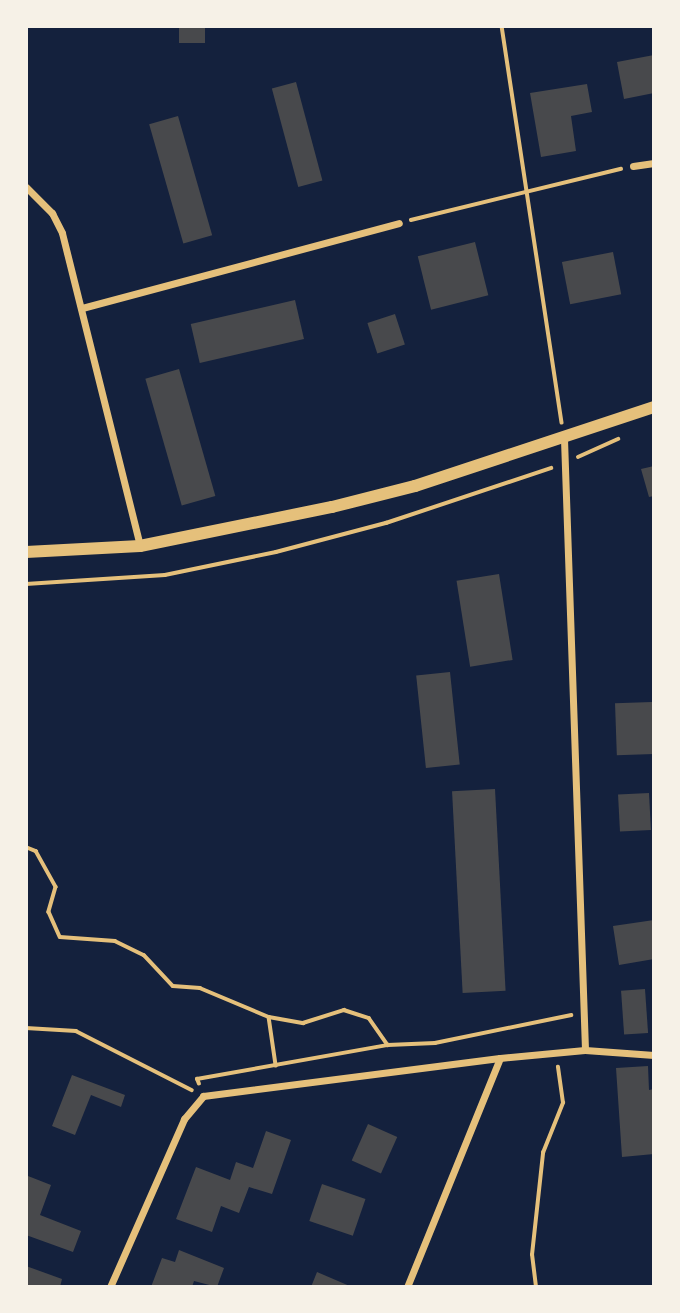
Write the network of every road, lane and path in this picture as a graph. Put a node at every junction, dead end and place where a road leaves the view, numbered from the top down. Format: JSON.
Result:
{"nodes":[{"id":1,"x":502,"y":26,"type":"edge"},
{"id":2,"x":654,"y":163,"type":"edge"},
{"id":3,"x":633,"y":166,"type":"joint"},
{"id":4,"x":26,"y":187,"type":"edge"},
{"id":5,"x":530,"y":191,"type":"junction"},
{"id":6,"x":399,"y":223,"type":"joint"},
{"id":7,"x":82,"y":308,"type":"junction"},
{"id":8,"x":654,"y":407,"type":"edge"},
{"id":9,"x":628,"y":434,"type":"dead end"},
{"id":10,"x":564,"y":439,"type":"junction"},
{"id":11,"x":565,"y":463,"type":"junction"},
{"id":12,"x":140,"y":546,"type":"junction"},
{"id":13,"x":26,"y":552,"type":"edge"},
{"id":14,"x":26,"y":584,"type":"edge"},
{"id":15,"x":26,"y":847,"type":"edge"},
{"id":16,"x":583,"y":1012,"type":"junction"},
{"id":17,"x":269,"y":1017,"type":"junction"},
{"id":18,"x":26,"y":1028,"type":"edge"},
{"id":19,"x":388,"y":1045,"type":"junction"},
{"id":20,"x":585,"y":1050,"type":"junction"},
{"id":21,"x":556,"y":1054,"type":"junction"},
{"id":22,"x":654,"y":1055,"type":"edge"},
{"id":23,"x":500,"y":1058,"type":"junction"},
{"id":24,"x":275,"y":1065,"type":"junction"},
{"id":25,"x":202,"y":1096,"type":"junction"},
{"id":26,"x":110,"y":1287,"type":"edge"},
{"id":27,"x":407,"y":1287,"type":"edge"},
{"id":28,"x":536,"y":1287,"type":"edge"}],
"edges":[{"from":1,"to":5,"type":"path"},
{"from":2,"to":3,"type":"street"},
{"from":3,"to":5,"type":"path"},
{"from":4,"to":7,"type":"street"},
{"from":5,"to":6,"type":"path"},
{"from":5,"to":10,"type":"path"},
{"from":6,"to":7,"type":"street"},
{"from":7,"to":12,"type":"street"},
{"from":8,"to":10,"type":"street"},
{"from":9,"to":11,"type":"path"},
{"from":10,"to":11,"type":"street"},
{"from":10,"to":12,"type":"street"},
{"from":11,"to":14,"type":"path"},
{"from":11,"to":16,"type":"street"},
{"from":12,"to":13,"type":"street"},
{"from":15,"to":17,"type":"path"},
{"from":16,"to":19,"type":"path"},
{"from":16,"to":20,"type":"street"},
{"from":17,"to":19,"type":"path"},
{"from":17,"to":24,"type":"path"},
{"from":18,"to":25,"type":"path"},
{"from":19,"to":24,"type":"path"},
{"from":20,"to":21,"type":"street"},
{"from":20,"to":22,"type":"street"},
{"from":21,"to":23,"type":"street"},
{"from":21,"to":28,"type":"path"},
{"from":23,"to":25,"type":"street"},
{"from":23,"to":27,"type":"street"},
{"from":24,"to":25,"type":"path"},
{"from":25,"to":26,"type":"street"}]}
